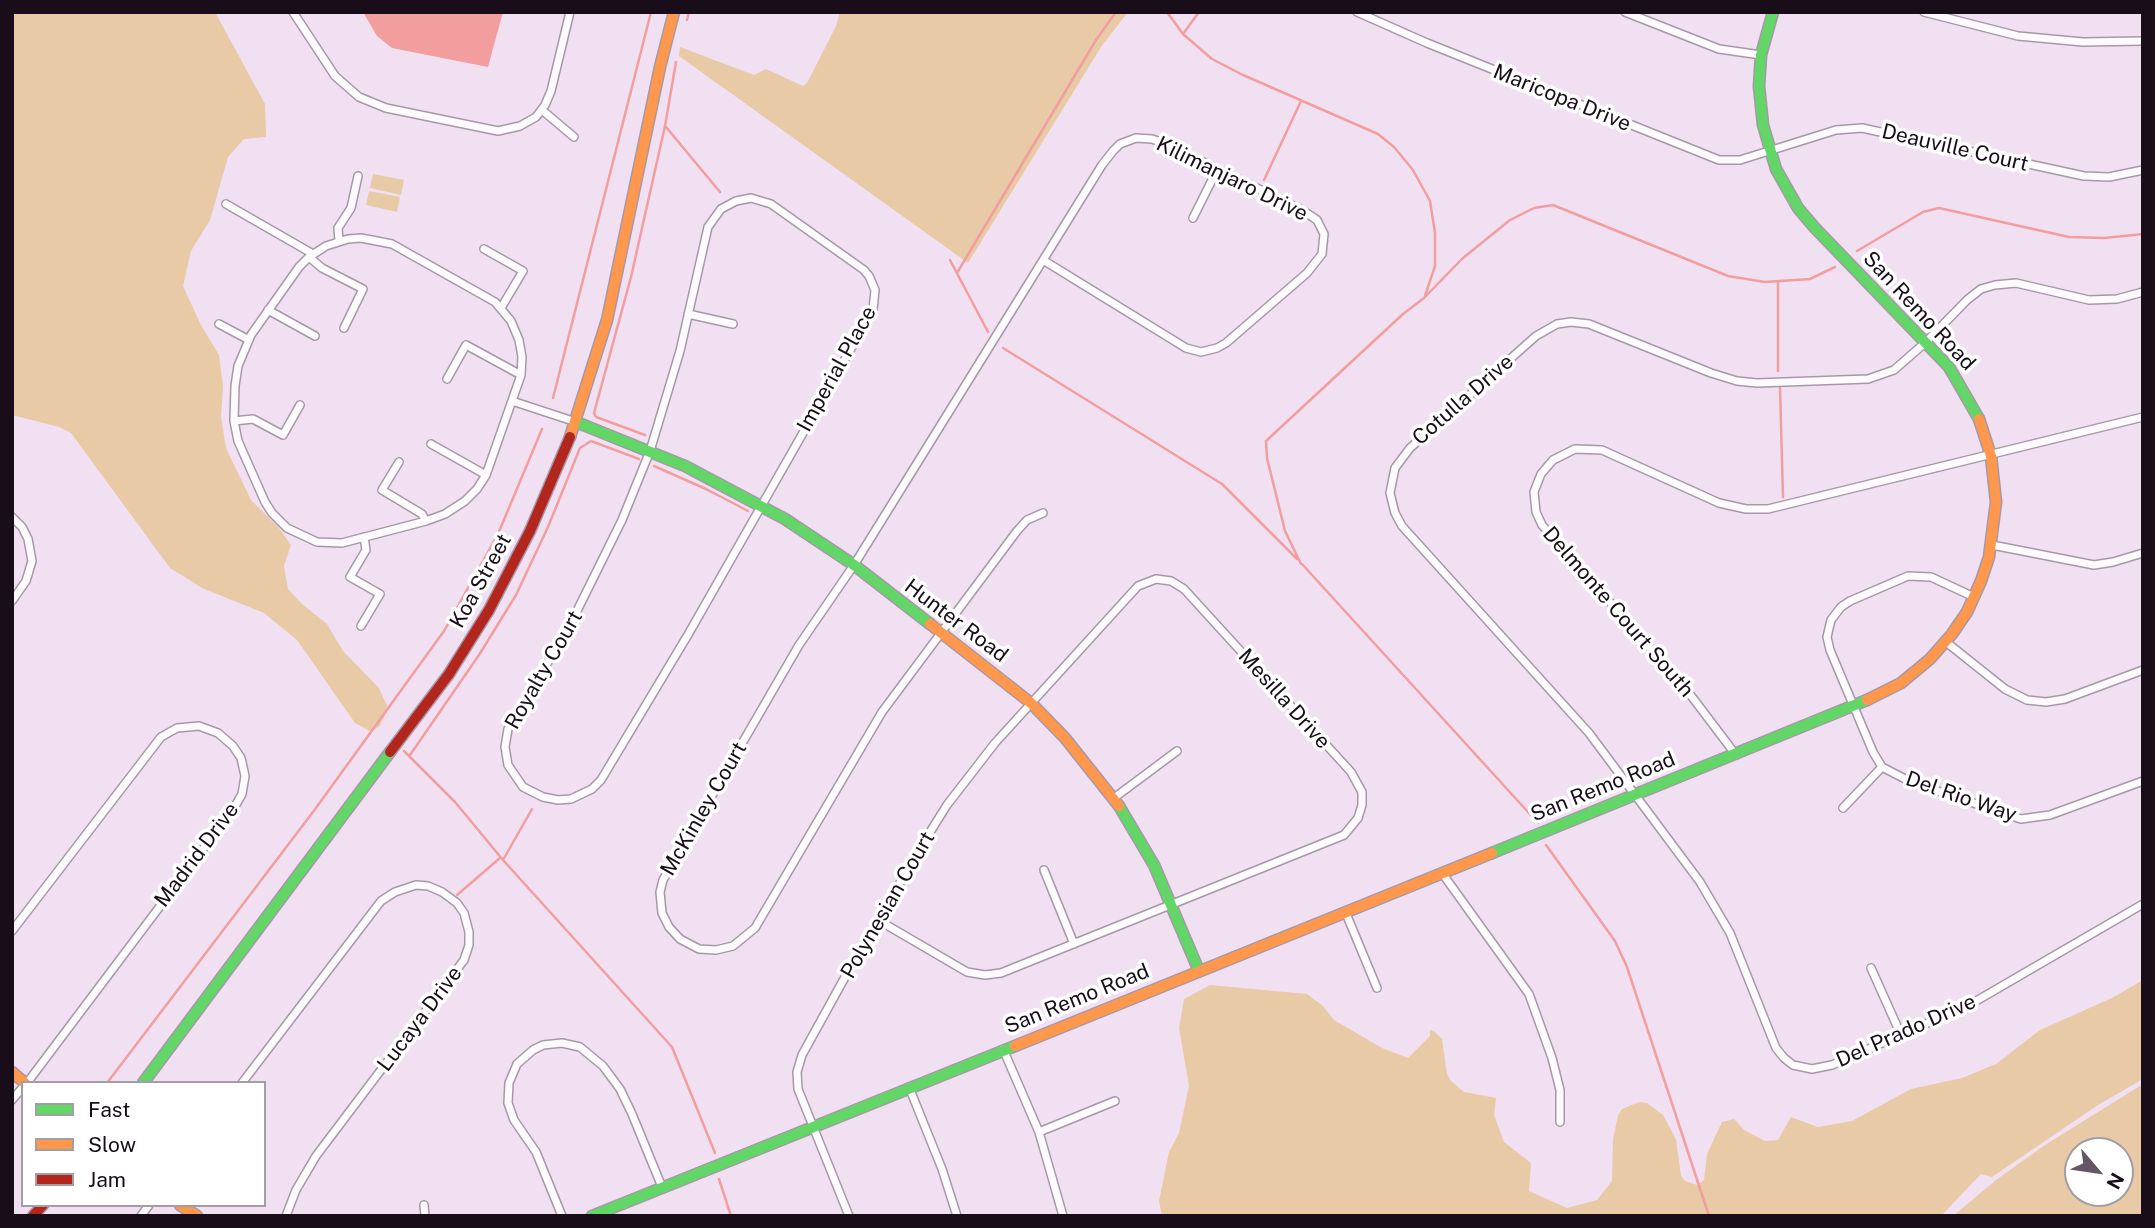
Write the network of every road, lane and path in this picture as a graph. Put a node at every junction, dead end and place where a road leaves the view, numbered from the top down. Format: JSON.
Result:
{"nodes":[{"id":1,"x":293,"y":12,"type":"edge"},
{"id":2,"x":570,"y":12,"type":"edge"},
{"id":3,"x":674,"y":12,"type":"edge"},
{"id":4,"x":1357,"y":12,"type":"edge"},
{"id":5,"x":1625,"y":12,"type":"edge"},
{"id":6,"x":1773,"y":12,"type":"edge"},
{"id":7,"x":1924,"y":12,"type":"edge"},
{"id":8,"x":2143,"y":41,"type":"edge"},
{"id":9,"x":1761,"y":55,"type":"junction"},
{"id":10,"x":542,"y":110,"type":"junction"},
{"id":11,"x":574,"y":137,"type":"dead end"},
{"id":12,"x":1770,"y":151,"type":"junction"},
{"id":13,"x":1217,"y":170,"type":"junction"},
{"id":14,"x":2143,"y":170,"type":"edge"},
{"id":15,"x":358,"y":176,"type":"dead end"},
{"id":16,"x":226,"y":204,"type":"dead end"},
{"id":17,"x":1193,"y":218,"type":"dead end"},
{"id":18,"x":339,"y":241,"type":"junction"},
{"id":19,"x":484,"y":249,"type":"dead end"},
{"id":20,"x":311,"y":255,"type":"junction"},
{"id":21,"x":1043,"y":260,"type":"junction"},
{"id":22,"x":2143,"y":292,"type":"edge"},
{"id":23,"x":501,"y":308,"type":"junction"},
{"id":24,"x":268,"y":310,"type":"junction"},
{"id":25,"x":688,"y":314,"type":"junction"},
{"id":26,"x":219,"y":324,"type":"dead end"},
{"id":27,"x":733,"y":324,"type":"dead end"},
{"id":28,"x":344,"y":328,"type":"dead end"},
{"id":29,"x":315,"y":336,"type":"dead end"},
{"id":30,"x":249,"y":340,"type":"junction"},
{"id":31,"x":1926,"y":342,"type":"junction"},
{"id":32,"x":521,"y":376,"type":"junction"},
{"id":33,"x":447,"y":379,"type":"dead end"},
{"id":34,"x":512,"y":401,"type":"junction"},
{"id":35,"x":300,"y":405,"type":"dead end"},
{"id":36,"x":2143,"y":417,"type":"edge"},
{"id":37,"x":234,"y":421,"type":"junction"},
{"id":38,"x":576,"y":422,"type":"junction"},
{"id":39,"x":431,"y":444,"type":"dead end"},
{"id":40,"x":650,"y":451,"type":"junction"},
{"id":41,"x":1991,"y":456,"type":"junction"},
{"id":42,"x":399,"y":462,"type":"dead end"},
{"id":43,"x":486,"y":475,"type":"junction"},
{"id":44,"x":761,"y":505,"type":"junction"},
{"id":45,"x":1043,"y":513,"type":"dead end"},
{"id":46,"x":12,"y":517,"type":"edge"},
{"id":47,"x":426,"y":521,"type":"junction"},
{"id":48,"x":364,"y":537,"type":"junction"},
{"id":49,"x":1992,"y":545,"type":"junction"},
{"id":50,"x":2143,"y":553,"type":"edge"},
{"id":51,"x":854,"y":565,"type":"junction"},
{"id":52,"x":1974,"y":597,"type":"junction"},
{"id":53,"x":12,"y":601,"type":"edge"},
{"id":54,"x":361,"y":626,"type":"dead end"},
{"id":55,"x":940,"y":633,"type":"junction"},
{"id":56,"x":1946,"y":642,"type":"junction"},
{"id":57,"x":2143,"y":670,"type":"edge"},
{"id":58,"x":1031,"y":703,"type":"junction"},
{"id":59,"x":1854,"y":708,"type":"junction"},
{"id":60,"x":1177,"y":751,"type":"dead end"},
{"id":61,"x":1736,"y":755,"type":"junction"},
{"id":62,"x":1882,"y":767,"type":"junction"},
{"id":63,"x":2143,"y":781,"type":"edge"},
{"id":64,"x":1636,"y":795,"type":"junction"},
{"id":65,"x":1114,"y":798,"type":"junction"},
{"id":66,"x":1843,"y":808,"type":"dead end"},
{"id":67,"x":1044,"y":870,"type":"dead end"},
{"id":68,"x":1442,"y":873,"type":"junction"},
{"id":69,"x":2143,"y":904,"type":"edge"},
{"id":70,"x":1172,"y":905,"type":"junction"},
{"id":71,"x":1345,"y":911,"type":"junction"},
{"id":72,"x":878,"y":920,"type":"junction"},
{"id":73,"x":12,"y":931,"type":"edge"},
{"id":74,"x":1074,"y":944,"type":"junction"},
{"id":75,"x":1871,"y":968,"type":"dead end"},
{"id":76,"x":1199,"y":971,"type":"junction"},
{"id":77,"x":1377,"y":988,"type":"dead end"},
{"id":78,"x":1901,"y":1035,"type":"junction"},
{"id":79,"x":1003,"y":1049,"type":"junction"},
{"id":80,"x":28,"y":1081,"type":"edge"},
{"id":81,"x":145,"y":1081,"type":"edge"},
{"id":82,"x":244,"y":1081,"type":"edge"},
{"id":83,"x":909,"y":1087,"type":"junction"},
{"id":84,"x":1115,"y":1101,"type":"dead end"},
{"id":85,"x":1560,"y":1122,"type":"dead end"},
{"id":86,"x":813,"y":1126,"type":"junction"},
{"id":87,"x":1038,"y":1132,"type":"junction"},
{"id":88,"x":662,"y":1187,"type":"junction"},
{"id":89,"x":424,"y":1205,"type":"dead end"},
{"id":90,"x":616,"y":1211,"type":"edge"},
{"id":91,"x":286,"y":1216,"type":"edge"},
{"id":92,"x":425,"y":1216,"type":"edge"},
{"id":93,"x":562,"y":1216,"type":"edge"},
{"id":94,"x":592,"y":1216,"type":"edge"},
{"id":95,"x":849,"y":1216,"type":"edge"},
{"id":96,"x":957,"y":1216,"type":"edge"},
{"id":97,"x":1063,"y":1216,"type":"edge"}],
"edges":[{"from":1,"to":10,"type":"street"},
{"from":2,"to":10,"type":"street"},
{"from":3,"to":38,"type":"street","name":"Koa Street"},
{"from":4,"to":12,"type":"street","name":"Maricopa Drive"},
{"from":5,"to":9,"type":"street"},
{"from":6,"to":9,"type":"street","name":"San Remo Road"},
{"from":7,"to":8,"type":"street"},
{"from":9,"to":12,"type":"street","name":"San Remo Road"},
{"from":10,"to":11,"type":"street"},
{"from":12,"to":14,"type":"street","name":"Deauville Court"},
{"from":12,"to":31,"type":"street","name":"San Remo Road"},
{"from":13,"to":17,"type":"street"},
{"from":13,"to":21,"type":"street","name":"Kilimanjaro Drive"},
{"from":13,"to":21,"type":"street","name":"Kilimanjaro Drive"},
{"from":15,"to":18,"type":"street"},
{"from":16,"to":20,"type":"street"},
{"from":18,"to":20,"type":"street"},
{"from":18,"to":23,"type":"street"},
{"from":19,"to":23,"type":"street"},
{"from":20,"to":24,"type":"street"},
{"from":20,"to":28,"type":"street"},
{"from":21,"to":51,"type":"street","name":"Kilimanjaro Drive"},
{"from":22,"to":31,"type":"street","name":"Cotulla Drive"},
{"from":23,"to":32,"type":"street"},
{"from":24,"to":29,"type":"street"},
{"from":24,"to":30,"type":"street"},
{"from":25,"to":27,"type":"street"},
{"from":25,"to":40,"type":"street","name":"Imperial Place"},
{"from":25,"to":44,"type":"street","name":"Imperial Place"},
{"from":26,"to":30,"type":"street"},
{"from":30,"to":37,"type":"street"},
{"from":31,"to":41,"type":"street","name":"San Remo Road"},
{"from":31,"to":64,"type":"street","name":"Cotulla Drive"},
{"from":32,"to":33,"type":"street"},
{"from":32,"to":34,"type":"street"},
{"from":34,"to":38,"type":"street"},
{"from":34,"to":43,"type":"street"},
{"from":35,"to":37,"type":"street"},
{"from":36,"to":41,"type":"street","name":"Delmonte Court South"},
{"from":37,"to":48,"type":"street"},
{"from":38,"to":40,"type":"street","name":"Hunter Road"},
{"from":38,"to":81,"type":"street","name":"Koa Street"},
{"from":39,"to":43,"type":"street"},
{"from":40,"to":44,"type":"street","name":"Hunter Road"},
{"from":40,"to":44,"type":"street","name":"Royalty Court"},
{"from":41,"to":49,"type":"street","name":"San Remo Road"},
{"from":41,"to":61,"type":"street","name":"Delmonte Court South"},
{"from":42,"to":47,"type":"street"},
{"from":43,"to":47,"type":"street"},
{"from":44,"to":51,"type":"street","name":"Hunter Road"},
{"from":45,"to":55,"type":"street","name":"McKinley Court"},
{"from":46,"to":53,"type":"street"},
{"from":47,"to":48,"type":"street"},
{"from":48,"to":54,"type":"street"},
{"from":49,"to":50,"type":"street"},
{"from":49,"to":52,"type":"street","name":"San Remo Road"},
{"from":51,"to":55,"type":"street","name":"Hunter Road"},
{"from":51,"to":55,"type":"street","name":"McKinley Court"},
{"from":52,"to":56,"type":"street","name":"San Remo Road"},
{"from":52,"to":59,"type":"street","name":"Del Rio Way"},
{"from":55,"to":58,"type":"street","name":"Hunter Road"},
{"from":56,"to":57,"type":"street"},
{"from":56,"to":59,"type":"street","name":"San Remo Road"},
{"from":58,"to":65,"type":"street","name":"Hunter Road"},
{"from":58,"to":70,"type":"street","name":"Mesilla Drive"},
{"from":58,"to":72,"type":"street","name":"Polynesian Court"},
{"from":59,"to":61,"type":"street","name":"San Remo Road"},
{"from":59,"to":62,"type":"street","name":"Del Rio Way"},
{"from":60,"to":65,"type":"street"},
{"from":61,"to":64,"type":"street","name":"San Remo Road"},
{"from":62,"to":63,"type":"street","name":"Del Rio Way"},
{"from":62,"to":66,"type":"street"},
{"from":64,"to":68,"type":"street","name":"San Remo Road"},
{"from":64,"to":78,"type":"street","name":"Del Prado Drive"},
{"from":65,"to":70,"type":"street","name":"Hunter Road"},
{"from":67,"to":74,"type":"street"},
{"from":68,"to":71,"type":"street","name":"San Remo Road"},
{"from":68,"to":85,"type":"street"},
{"from":69,"to":78,"type":"street","name":"Del Prado Drive"},
{"from":70,"to":74,"type":"street"},
{"from":70,"to":76,"type":"street","name":"Hunter Road"},
{"from":71,"to":76,"type":"street","name":"San Remo Road"},
{"from":71,"to":77,"type":"street"},
{"from":72,"to":74,"type":"street"},
{"from":72,"to":86,"type":"street","name":"Polynesian Court"},
{"from":73,"to":80,"type":"street","name":"Madrid Drive"},
{"from":75,"to":78,"type":"street"},
{"from":76,"to":79,"type":"street","name":"San Remo Road"},
{"from":79,"to":83,"type":"street","name":"San Remo Road"},
{"from":79,"to":87,"type":"street"},
{"from":82,"to":91,"type":"street","name":"Lucaya Drive"},
{"from":83,"to":86,"type":"street","name":"San Remo Road"},
{"from":83,"to":96,"type":"street"},
{"from":84,"to":87,"type":"street"},
{"from":86,"to":88,"type":"street","name":"San Remo Road"},
{"from":86,"to":95,"type":"street","name":"Polynesian Court"},
{"from":87,"to":97,"type":"street"},
{"from":88,"to":90,"type":"street","name":"San Remo Road"},
{"from":88,"to":93,"type":"street"},
{"from":89,"to":92,"type":"street"},
{"from":90,"to":94,"type":"street","name":"San Remo Road"}]}
